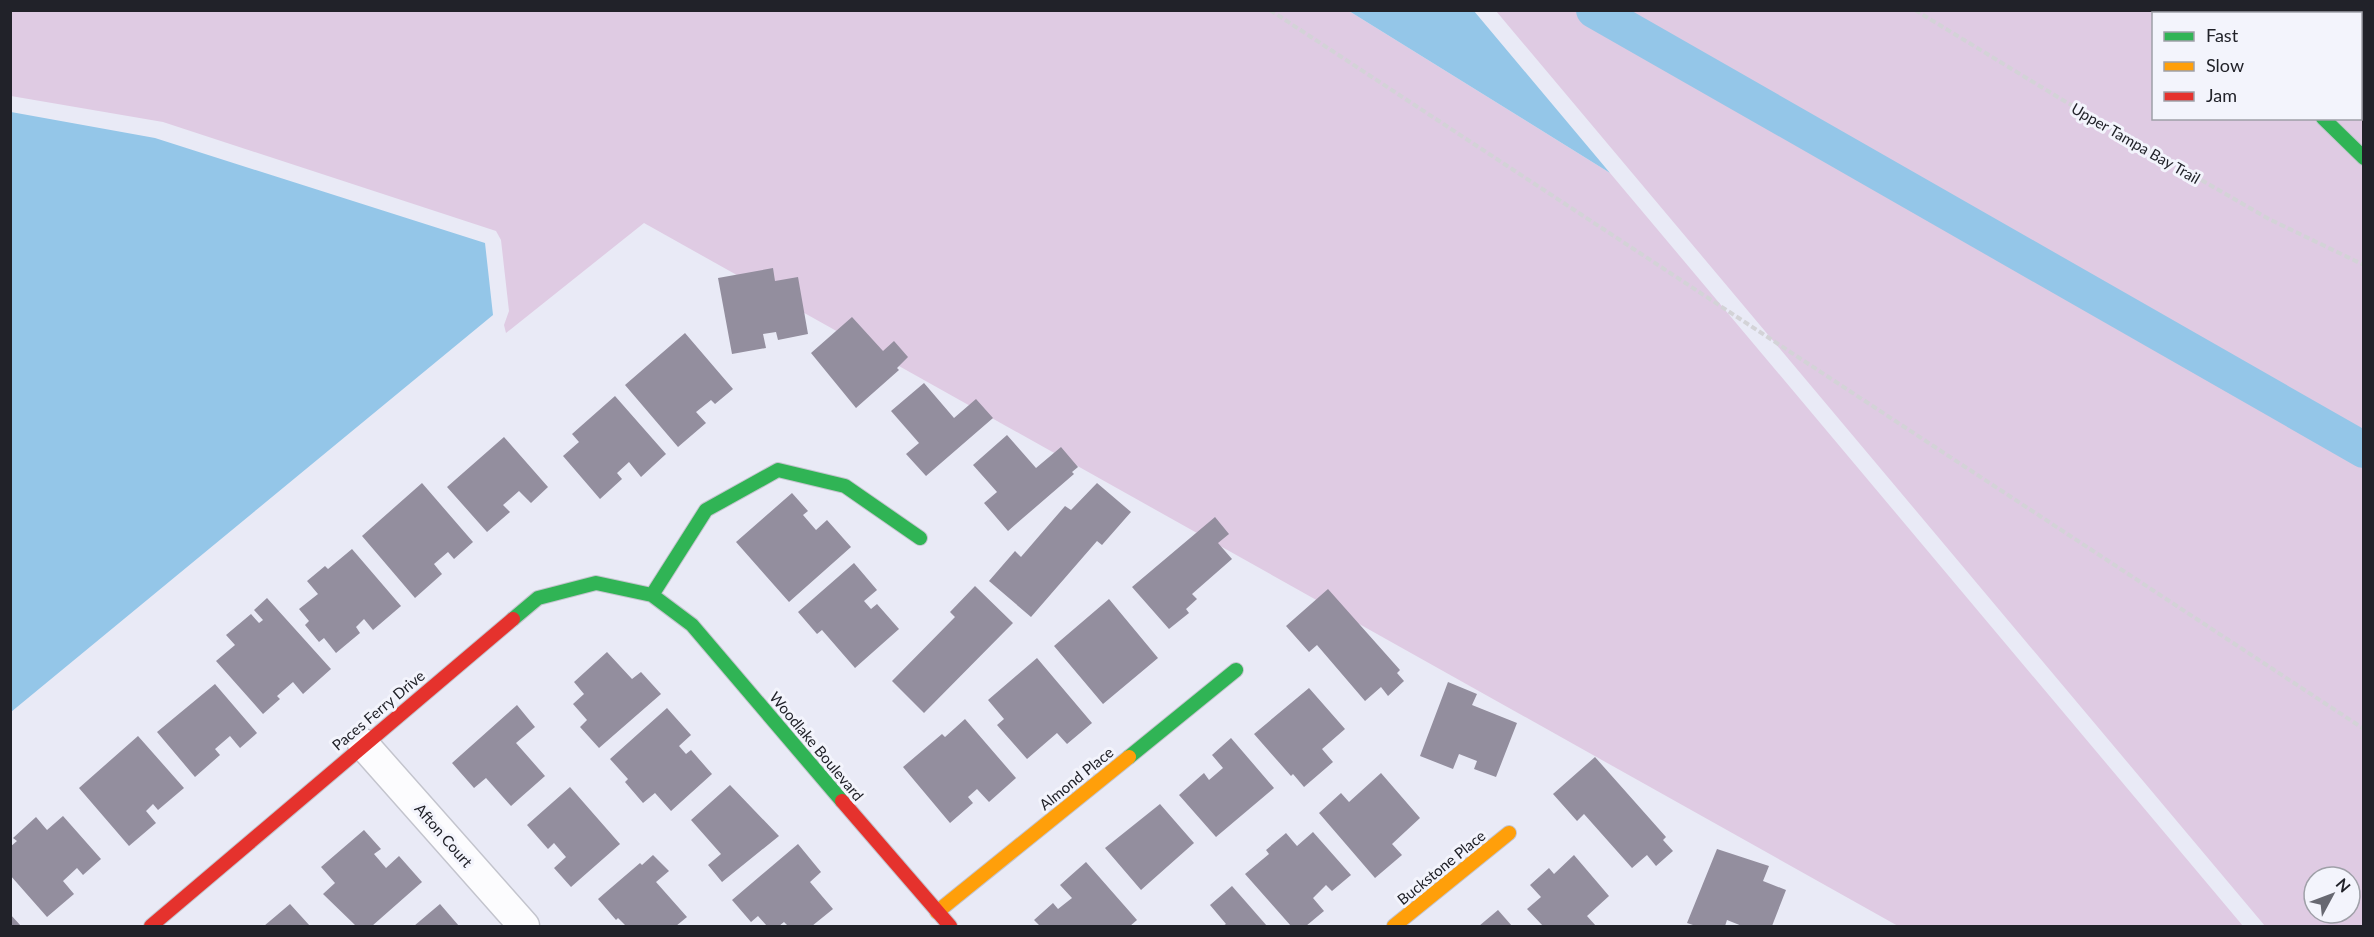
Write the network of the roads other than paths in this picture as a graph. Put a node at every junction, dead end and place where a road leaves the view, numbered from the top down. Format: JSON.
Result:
{"nodes":[{"id":1,"x":2325,"y":120,"type":"edge"},
{"id":2,"x":2364,"y":158,"type":"edge"},
{"id":3,"x":920,"y":538,"type":"dead end"},
{"id":4,"x":652,"y":595,"type":"junction"},
{"id":5,"x":1236,"y":670,"type":"dead end"},
{"id":6,"x":363,"y":744,"type":"junction"},
{"id":7,"x":1509,"y":833,"type":"dead end"},
{"id":8,"x":937,"y":912,"type":"junction"},
{"id":9,"x":151,"y":927,"type":"edge"},
{"id":10,"x":524,"y":927,"type":"edge"},
{"id":11,"x":950,"y":927,"type":"edge"},
{"id":12,"x":1394,"y":927,"type":"edge"}],
"edges":[{"from":1,"to":2,"type":"street"},
{"from":3,"to":4,"type":"street"},
{"from":4,"to":6,"type":"street","name":"Paces Ferry Drive"},
{"from":4,"to":8,"type":"street","name":"Woodlake Boulevard"},
{"from":5,"to":8,"type":"street","name":"Almond Place"},
{"from":6,"to":9,"type":"street","name":"Paces Ferry Drive"},
{"from":6,"to":10,"type":"street","name":"Afton Court"},
{"from":7,"to":12,"type":"street","name":"Buckstone Place"},
{"from":8,"to":11,"type":"street","name":"Woodlake Boulevard"}]}
